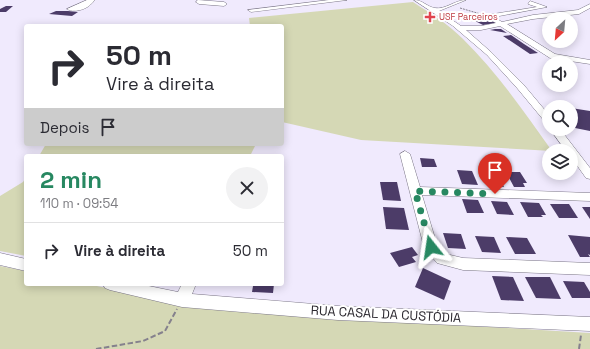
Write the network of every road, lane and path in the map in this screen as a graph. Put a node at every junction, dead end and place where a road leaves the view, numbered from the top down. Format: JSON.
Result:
{"nodes":[{"id":1,"x":201,"y":0,"type":"edge"},
{"id":2,"x":344,"y":0,"type":"edge"},
{"id":3,"x":416,"y":0,"type":"edge"},
{"id":4,"x":463,"y":0,"type":"edge"},
{"id":5,"x":530,"y":3,"type":"dead end"},
{"id":6,"x":224,"y":4,"type":"dead end"},
{"id":7,"x":451,"y":6,"type":"junction"},
{"id":8,"x":590,"y":6,"type":"edge"},
{"id":9,"x":251,"y":10,"type":"dead end"},
{"id":10,"x":439,"y":11,"type":"junction"},
{"id":11,"x":489,"y":16,"type":"junction"},
{"id":12,"x":503,"y":24,"type":"junction"},
{"id":13,"x":460,"y":28,"type":"junction"},
{"id":14,"x":473,"y":29,"type":"junction"},
{"id":15,"x":466,"y":33,"type":"junction"},
{"id":16,"x":590,"y":62,"type":"edge"},
{"id":17,"x":542,"y":113,"type":"edge"},
{"id":18,"x":560,"y":136,"type":"edge"},
{"id":19,"x":405,"y":154,"type":"dead end"},
{"id":20,"x":590,"y":175,"type":"edge"},
{"id":21,"x":415,"y":191,"type":"junction"},
{"id":22,"x":590,"y":197,"type":"edge"},
{"id":23,"x":0,"y":259,"type":"edge"},
{"id":24,"x":24,"y":265,"type":"edge"},
{"id":25,"x":590,"y":269,"type":"edge"},
{"id":26,"x":119,"y":286,"type":"edge"},
{"id":27,"x":188,"y":286,"type":"edge"},
{"id":28,"x":182,"y":300,"type":"junction"},
{"id":29,"x":586,"y":324,"type":"edge"},
{"id":30,"x":96,"y":349,"type":"edge"},
{"id":31,"x":579,"y":349,"type":"edge"}],
"edges":[{"from":1,"to":6,"type":"street"},
{"from":2,"to":9,"type":"street"},
{"from":3,"to":10,"type":"street"},
{"from":4,"to":7,"type":"street"},
{"from":5,"to":11,"type":"street"},
{"from":7,"to":10,"type":"street"},
{"from":7,"to":11,"type":"path"},
{"from":8,"to":12,"type":"street"},
{"from":10,"to":13,"type":"street"},
{"from":11,"to":12,"type":"street"},
{"from":12,"to":14,"type":"street"},
{"from":12,"to":16,"type":"street"},
{"from":13,"to":14,"type":"street"},
{"from":13,"to":15,"type":"street"},
{"from":14,"to":15,"type":"street"},
{"from":15,"to":17,"type":"street"},
{"from":18,"to":20,"type":"street"},
{"from":19,"to":21,"type":"street"},
{"from":21,"to":22,"type":"street"},
{"from":21,"to":25,"type":"street"},
{"from":23,"to":24,"type":"street"},
{"from":26,"to":28,"type":"street","name":"RUA CASAL DA CUSTÓDIA"},
{"from":27,"to":28,"type":"street"},
{"from":28,"to":29,"type":"street","name":"RUA CASAL DA CUSTÓDIA"},
{"from":28,"to":30,"type":"path"},
{"from":29,"to":31,"type":"path"}]}
